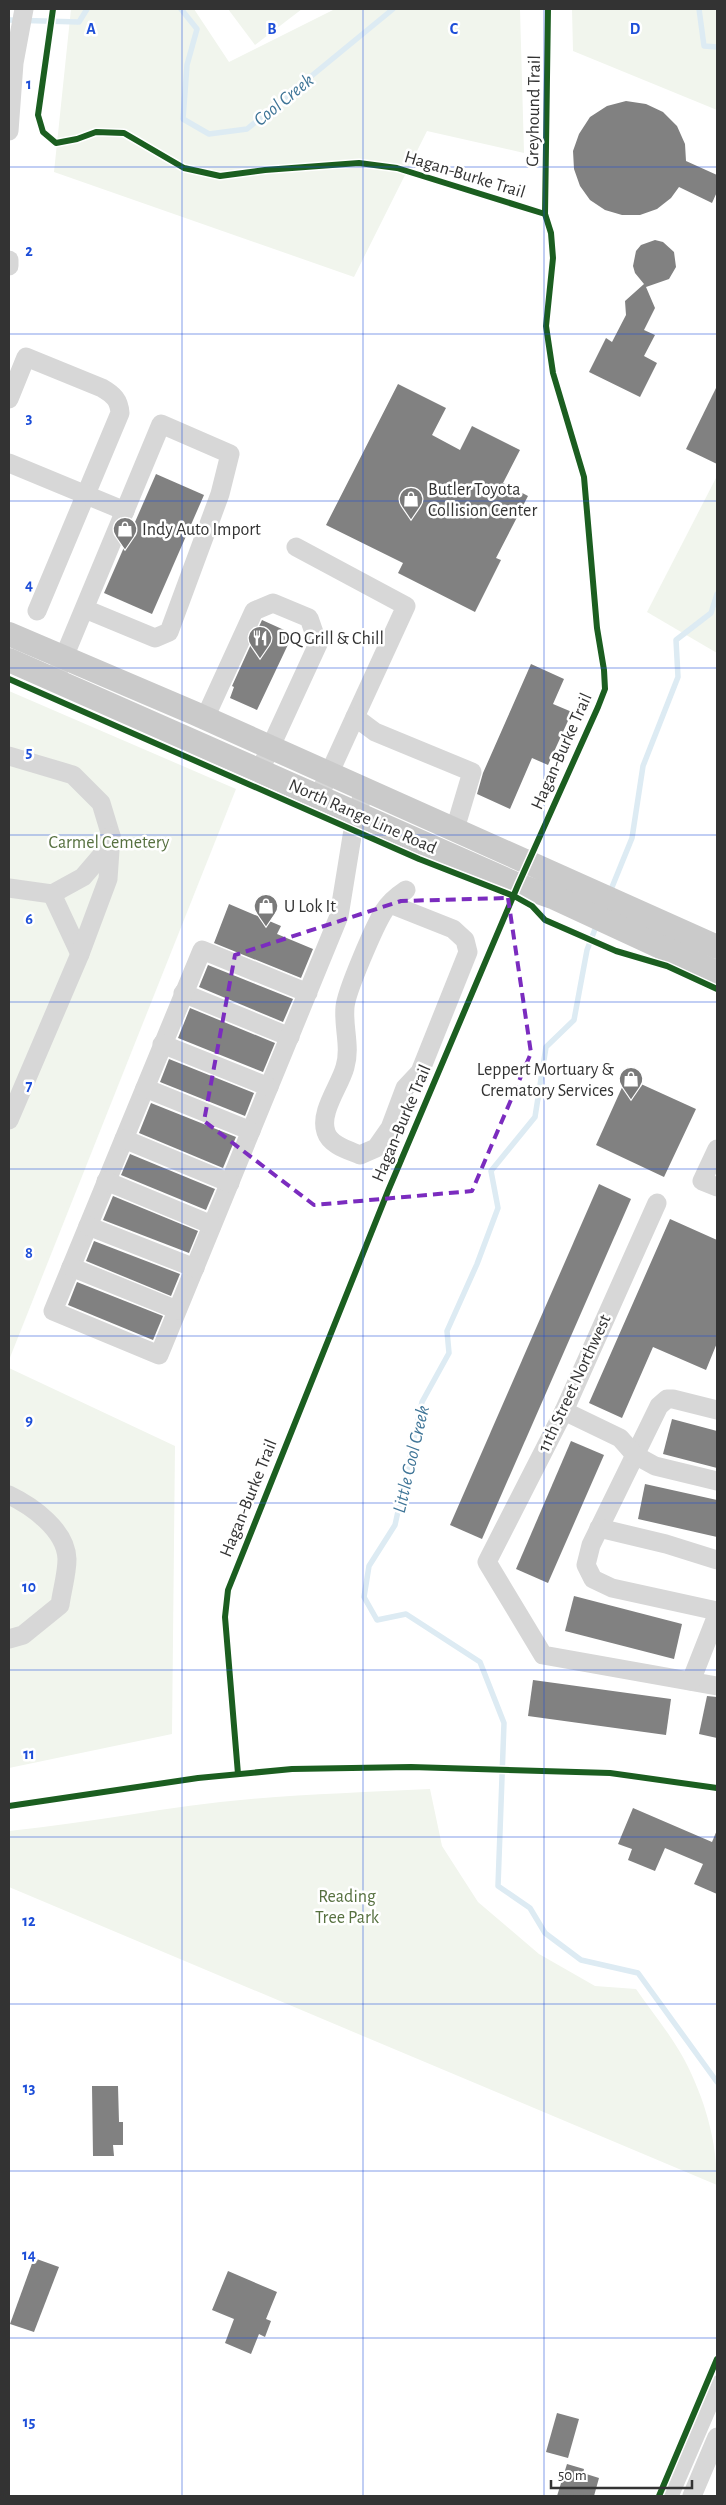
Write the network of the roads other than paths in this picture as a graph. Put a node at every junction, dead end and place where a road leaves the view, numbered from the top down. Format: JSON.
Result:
{"nodes":[{"id":1,"x":24,"y":9,"type":"edge"},
{"id":2,"x":9,"y":131,"type":"edge"},
{"id":3,"x":9,"y":260,"type":"edge"},
{"id":4,"x":9,"y":266,"type":"edge"},
{"id":5,"x":9,"y":399,"type":"edge"},
{"id":6,"x":9,"y":463,"type":"edge"},
{"id":7,"x":86,"y":496,"type":"junction"},
{"id":8,"x":124,"y":511,"type":"junction"},
{"id":9,"x":296,"y":546,"type":"dead end"},
{"id":10,"x":85,"y":609,"type":"junction"},
{"id":11,"x":37,"y":611,"type":"dead end"},
{"id":12,"x":9,"y":634,"type":"edge"},
{"id":13,"x":64,"y":657,"type":"junction"},
{"id":14,"x":9,"y":660,"type":"edge"},
{"id":15,"x":210,"y":678,"type":"dead end"},
{"id":16,"x":54,"y":681,"type":"junction"},
{"id":17,"x":200,"y":716,"type":"junction"},
{"id":18,"x":355,"y":718,"type":"junction"},
{"id":19,"x":289,"y":724,"type":"dead end"},
{"id":20,"x":274,"y":748,"type":"junction"},
{"id":21,"x":9,"y":756,"type":"edge"},
{"id":22,"x":264,"y":771,"type":"junction"},
{"id":23,"x":329,"y":774,"type":"junction"},
{"id":24,"x":364,"y":789,"type":"junction"},
{"id":25,"x":318,"y":796,"type":"junction"},
{"id":26,"x":356,"y":813,"type":"junction"},
{"id":27,"x":455,"y":829,"type":"junction"},
{"id":28,"x":111,"y":836,"type":"junction"},
{"id":29,"x":9,"y":888,"type":"edge"},
{"id":30,"x":560,"y":888,"type":"junction"},
{"id":31,"x":406,"y":890,"type":"dead end"},
{"id":32,"x":52,"y":894,"type":"junction"},
{"id":33,"x":390,"y":904,"type":"junction"},
{"id":34,"x":717,"y":947,"type":"edge"},
{"id":35,"x":80,"y":954,"type":"junction"},
{"id":36,"x":717,"y":973,"type":"edge"},
{"id":37,"x":184,"y":993,"type":"junction"},
{"id":38,"x":308,"y":993,"type":"junction"},
{"id":39,"x":290,"y":1037,"type":"junction"},
{"id":40,"x":162,"y":1044,"type":"junction"},
{"id":41,"x":269,"y":1087,"type":"junction"},
{"id":42,"x":145,"y":1088,"type":"junction"},
{"id":43,"x":9,"y":1120,"type":"edge"},
{"id":44,"x":251,"y":1131,"type":"junction"},
{"id":45,"x":124,"y":1139,"type":"junction"},
{"id":46,"x":717,"y":1148,"type":"edge"},
{"id":47,"x":106,"y":1181,"type":"junction"},
{"id":48,"x":230,"y":1183,"type":"junction"},
{"id":49,"x":717,"y":1188,"type":"edge"},
{"id":50,"x":657,"y":1202,"type":"dead end"},
{"id":51,"x":212,"y":1225,"type":"junction"},
{"id":52,"x":88,"y":1226,"type":"junction"},
{"id":53,"x":71,"y":1267,"type":"junction"},
{"id":54,"x":195,"y":1268,"type":"junction"},
{"id":55,"x":178,"y":1310,"type":"junction"},
{"id":56,"x":715,"y":1404,"type":"edge"},
{"id":57,"x":564,"y":1411,"type":"junction"},
{"id":58,"x":636,"y":1454,"type":"junction"},
{"id":59,"x":717,"y":1481,"type":"edge"},
{"id":60,"x":9,"y":1496,"type":"edge"},
{"id":61,"x":599,"y":1528,"type":"junction"},
{"id":62,"x":717,"y":1560,"type":"edge"},
{"id":63,"x":717,"y":1611,"type":"edge"},
{"id":64,"x":717,"y":1615,"type":"edge"},
{"id":65,"x":9,"y":1638,"type":"edge"},
{"id":66,"x":691,"y":1681,"type":"junction"},
{"id":67,"x":717,"y":1686,"type":"edge"},
{"id":68,"x":717,"y":2385,"type":"edge"},
{"id":69,"x":717,"y":2437,"type":"edge"},
{"id":70,"x":669,"y":2496,"type":"edge"},
{"id":71,"x":692,"y":2496,"type":"edge"}],
"edges":[{"from":1,"to":2,"type":"street"},
{"from":3,"to":4,"type":"street"},
{"from":5,"to":7,"type":"street"},
{"from":6,"to":7,"type":"street"},
{"from":7,"to":8,"type":"street"},
{"from":7,"to":11,"type":"street"},
{"from":8,"to":10,"type":"street"},
{"from":8,"to":10,"type":"street"},
{"from":9,"to":18,"type":"street"},
{"from":10,"to":13,"type":"street"},
{"from":12,"to":13,"type":"main road","name":"North Range Line Road"},
{"from":13,"to":16,"type":"street"},
{"from":13,"to":17,"type":"main road","name":"North Range Line Road"},
{"from":14,"to":16,"type":"main road","name":"North Range Line Road"},
{"from":15,"to":17,"type":"street"},
{"from":16,"to":22,"type":"main road","name":"North Range Line Road"},
{"from":17,"to":20,"type":"main road","name":"North Range Line Road"},
{"from":17,"to":20,"type":"street"},
{"from":18,"to":23,"type":"street"},
{"from":18,"to":27,"type":"street"},
{"from":19,"to":20,"type":"street"},
{"from":20,"to":22,"type":"street"},
{"from":20,"to":23,"type":"main road","name":"North Range Line Road"},
{"from":21,"to":28,"type":"street"},
{"from":22,"to":25,"type":"main road","name":"North Range Line Road"},
{"from":23,"to":24,"type":"main road","name":"North Range Line Road"},
{"from":23,"to":25,"type":"street"},
{"from":24,"to":26,"type":"street"},
{"from":24,"to":27,"type":"main road","name":"North Range Line Road"},
{"from":25,"to":26,"type":"main road","name":"North Range Line Road"},
{"from":26,"to":30,"type":"main road","name":"North Range Line Road"},
{"from":26,"to":38,"type":"street"},
{"from":27,"to":30,"type":"main road","name":"North Range Line Road"},
{"from":28,"to":32,"type":"street"},
{"from":28,"to":35,"type":"street"},
{"from":29,"to":32,"type":"street"},
{"from":30,"to":34,"type":"main road","name":"North Range Line Road"},
{"from":30,"to":36,"type":"main road","name":"North Range Line Road"},
{"from":31,"to":33,"type":"street"},
{"from":32,"to":35,"type":"street"},
{"from":33,"to":33,"type":"street"},
{"from":35,"to":43,"type":"street"},
{"from":37,"to":38,"type":"street"},
{"from":37,"to":39,"type":"street"},
{"from":37,"to":40,"type":"street"},
{"from":38,"to":39,"type":"street"},
{"from":39,"to":41,"type":"street"},
{"from":40,"to":41,"type":"street"},
{"from":40,"to":42,"type":"street"},
{"from":41,"to":44,"type":"street"},
{"from":42,"to":44,"type":"street"},
{"from":42,"to":45,"type":"street"},
{"from":44,"to":48,"type":"street"},
{"from":45,"to":47,"type":"street"},
{"from":45,"to":48,"type":"street"},
{"from":46,"to":49,"type":"street"},
{"from":47,"to":51,"type":"street"},
{"from":47,"to":52,"type":"street"},
{"from":48,"to":51,"type":"street"},
{"from":50,"to":57,"type":"street","name":"11th Street Northwest"},
{"from":51,"to":54,"type":"street"},
{"from":52,"to":53,"type":"street"},
{"from":52,"to":54,"type":"street"},
{"from":53,"to":55,"type":"street"},
{"from":53,"to":55,"type":"street"},
{"from":54,"to":55,"type":"street"},
{"from":56,"to":58,"type":"street"},
{"from":57,"to":58,"type":"street"},
{"from":57,"to":66,"type":"street","name":"11th Street Northwest"},
{"from":58,"to":59,"type":"street"},
{"from":58,"to":61,"type":"street"},
{"from":60,"to":65,"type":"street"},
{"from":61,"to":62,"type":"street"},
{"from":61,"to":63,"type":"street"},
{"from":64,"to":66,"type":"street"},
{"from":66,"to":67,"type":"street"},
{"from":68,"to":70,"type":"street"},
{"from":69,"to":71,"type":"street"}]}
